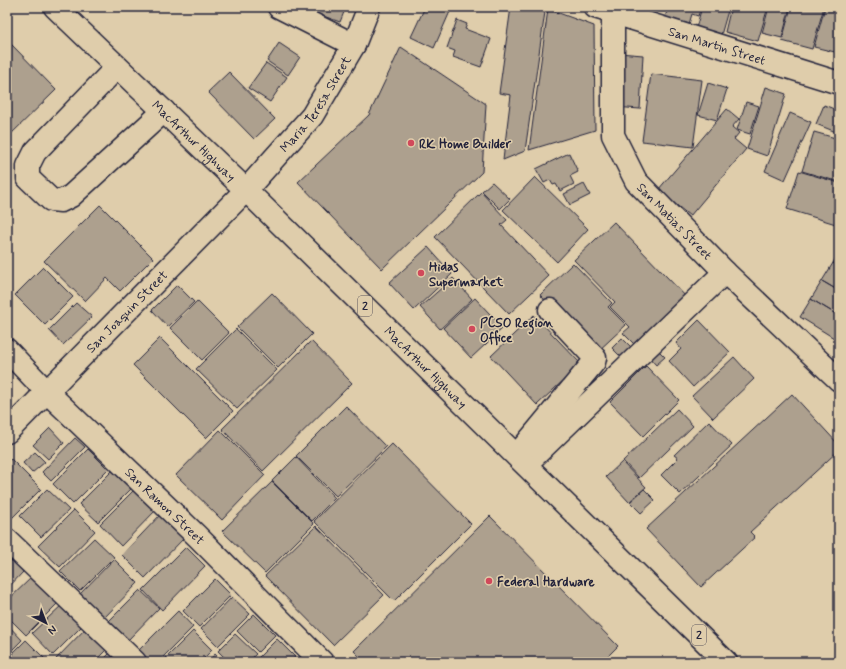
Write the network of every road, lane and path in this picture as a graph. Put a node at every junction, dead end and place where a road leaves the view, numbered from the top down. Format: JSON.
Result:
{"nodes":[{"id":1,"x":55,"y":7,"type":"edge"},
{"id":2,"x":279,"y":7,"type":"edge"},
{"id":3,"x":369,"y":7,"type":"edge"},
{"id":4,"x":604,"y":10,"type":"edge"},
{"id":5,"x":354,"y":46,"type":"junction"},
{"id":6,"x":117,"y":67,"type":"junction"},
{"id":7,"x":839,"y":83,"type":"edge"},
{"id":8,"x":164,"y":111,"type":"junction"},
{"id":9,"x":246,"y":190,"type":"junction"},
{"id":10,"x":725,"y":272,"type":"junction"},
{"id":11,"x":550,"y":310,"type":"dead end"},
{"id":12,"x":7,"y":350,"type":"edge"},
{"id":13,"x":839,"y":380,"type":"edge"},
{"id":14,"x":46,"y":391,"type":"junction"},
{"id":15,"x":7,"y":432,"type":"edge"},
{"id":16,"x":521,"y":460,"type":"junction"},
{"id":17,"x":7,"y":540,"type":"edge"},
{"id":18,"x":135,"y":662,"type":"edge"},
{"id":19,"x":322,"y":662,"type":"edge"},
{"id":20,"x":726,"y":662,"type":"edge"}],
"edges":[{"from":1,"to":6,"type":"main road","name":"MacArthur Highway","number":"2"},
{"from":2,"to":5,"type":"main road"},
{"from":3,"to":5,"type":"main road","name":"Maria Teresa Street"},
{"from":4,"to":7,"type":"main road","name":"San Martin Street"},
{"from":4,"to":10,"type":"main road","name":"San Matias Street"},
{"from":5,"to":9,"type":"main road","name":"Maria Teresa Street"},
{"from":6,"to":8,"type":"main road","name":"MacArthur Highway","number":"2"},
{"from":6,"to":8,"type":"main road"},
{"from":8,"to":9,"type":"main road","name":"MacArthur Highway","number":"2"},
{"from":9,"to":14,"type":"main road","name":"San Joaquin Street"},
{"from":9,"to":16,"type":"main road","name":"MacArthur Highway","number":"2"},
{"from":10,"to":13,"type":"main road","name":"San Matias Street"},
{"from":10,"to":16,"type":"main road"},
{"from":11,"to":16,"type":"main road"},
{"from":12,"to":14,"type":"main road","name":"San Ramon Street"},
{"from":14,"to":15,"type":"main road","name":"San Joaquin Street"},
{"from":14,"to":19,"type":"main road","name":"San Ramon Street"},
{"from":16,"to":20,"type":"main road","name":"MacArthur Highway","number":"2"},
{"from":17,"to":18,"type":"main road"}]}
